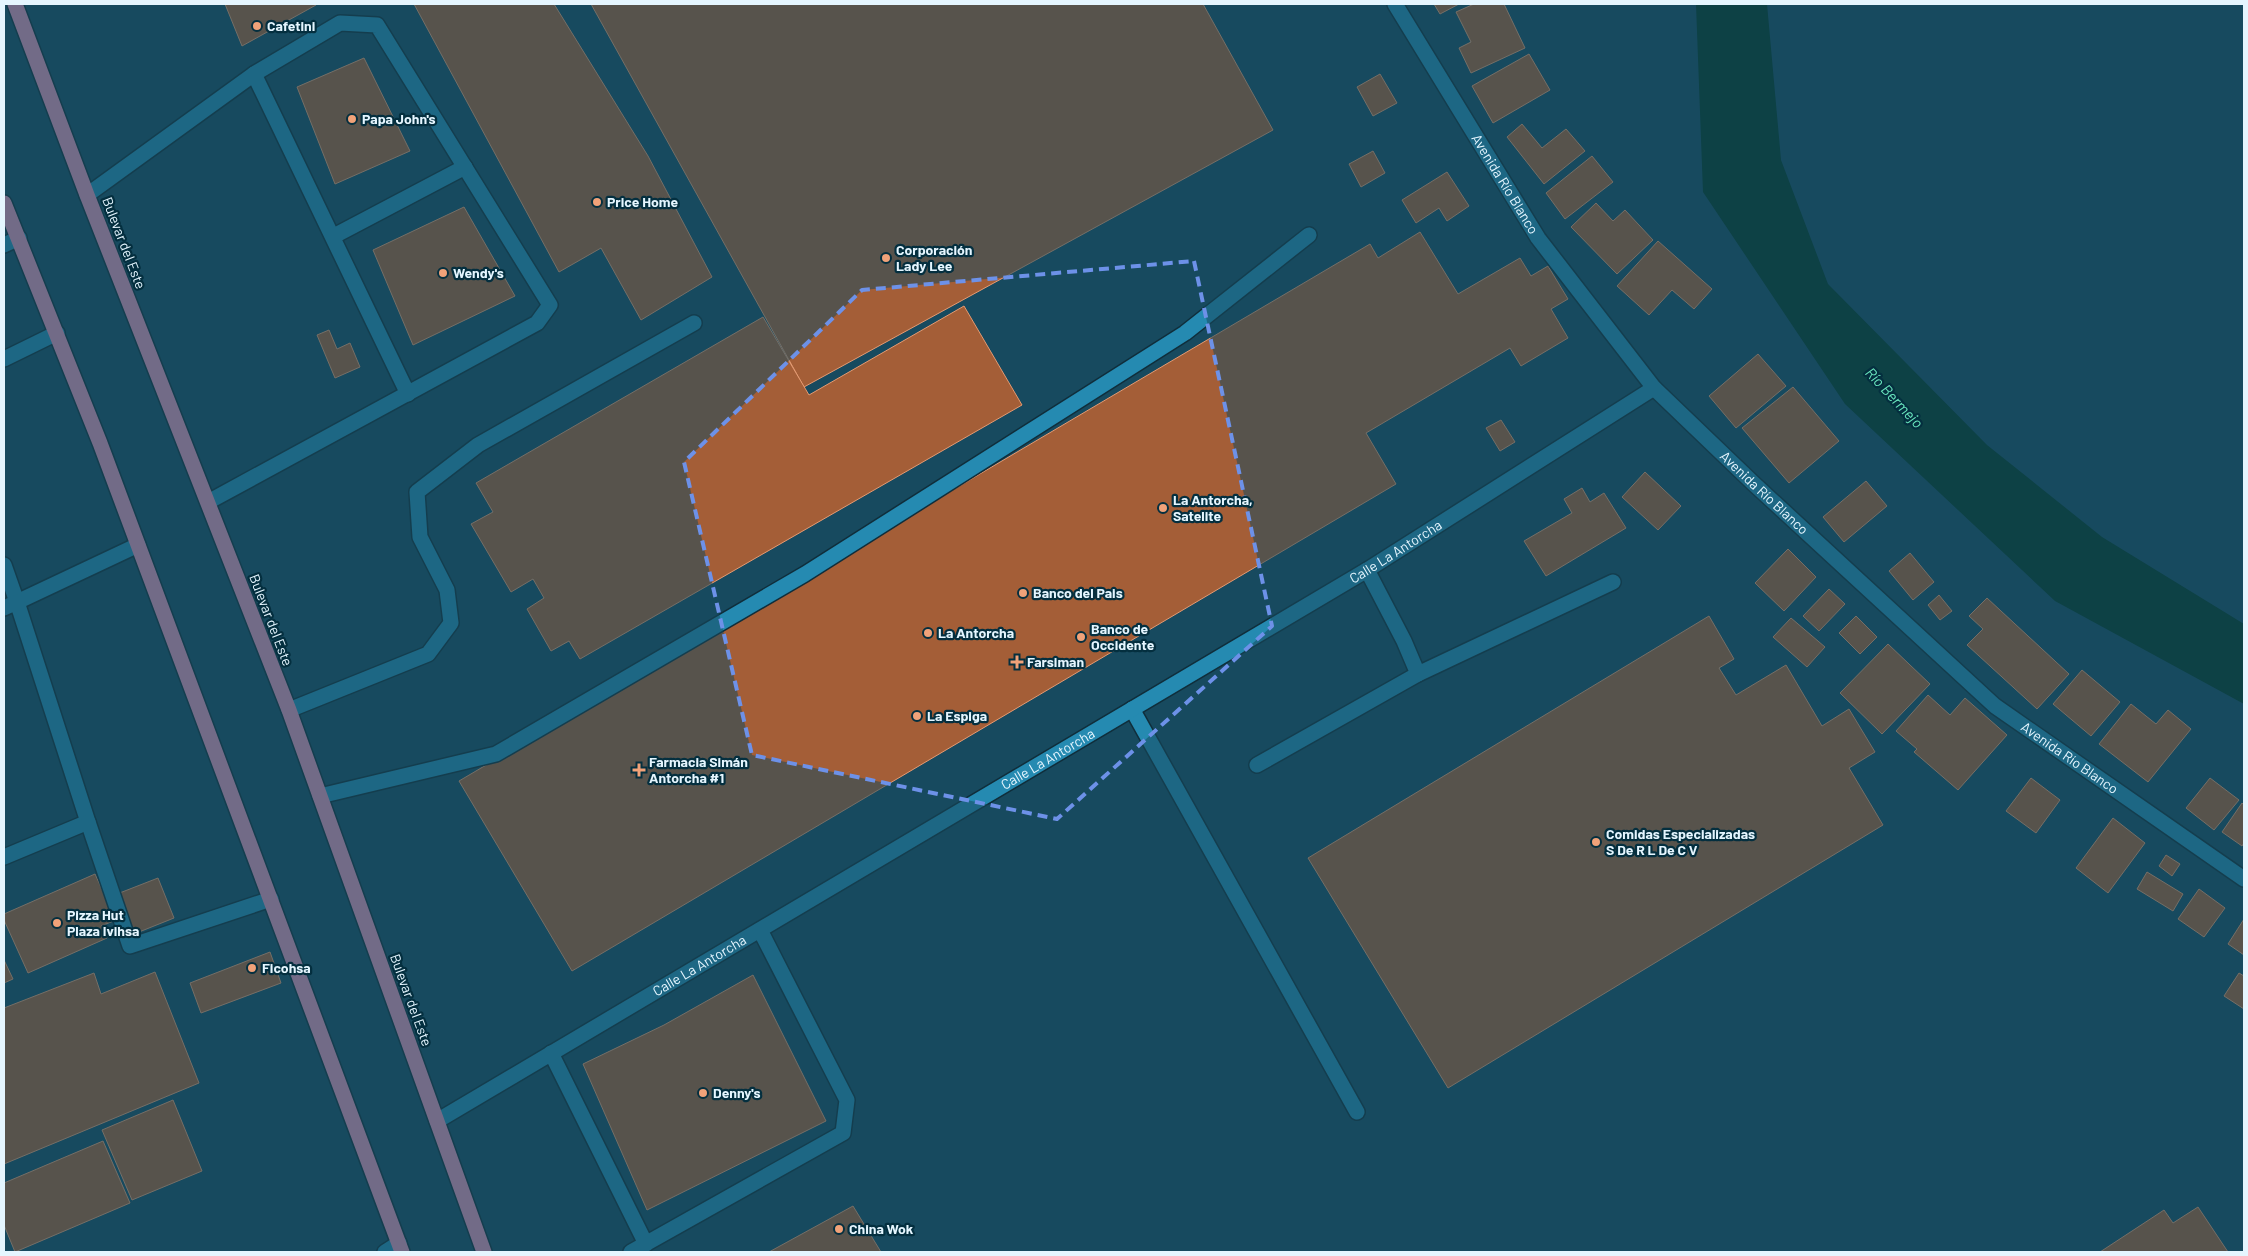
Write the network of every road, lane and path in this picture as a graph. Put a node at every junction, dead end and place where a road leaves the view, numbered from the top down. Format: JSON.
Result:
{"nodes":[{"id":1,"x":15,"y":4,"type":"edge"},
{"id":2,"x":1396,"y":4,"type":"edge"},
{"id":3,"x":254,"y":74,"type":"junction"},
{"id":4,"x":465,"y":167,"type":"junction"},
{"id":5,"x":87,"y":195,"type":"junction"},
{"id":6,"x":4,"y":202,"type":"edge"},
{"id":7,"x":1309,"y":235,"type":"dead end"},
{"id":8,"x":334,"y":236,"type":"junction"},
{"id":9,"x":19,"y":238,"type":"junction"},
{"id":10,"x":4,"y":245,"type":"edge"},
{"id":11,"x":694,"y":323,"type":"dead end"},
{"id":12,"x":58,"y":333,"type":"junction"},
{"id":13,"x":4,"y":358,"type":"edge"},
{"id":14,"x":1654,"y":388,"type":"junction"},
{"id":15,"x":408,"y":394,"type":"junction"},
{"id":16,"x":208,"y":502,"type":"junction"},
{"id":17,"x":138,"y":545,"type":"junction"},
{"id":18,"x":4,"y":565,"type":"edge"},
{"id":19,"x":1367,"y":570,"type":"junction"},
{"id":20,"x":1613,"y":582,"type":"dead end"},
{"id":21,"x":10,"y":605,"type":"edge"},
{"id":22,"x":1418,"y":674,"type":"junction"},
{"id":23,"x":1132,"y":709,"type":"junction"},
{"id":24,"x":289,"y":710,"type":"junction"},
{"id":25,"x":1258,"y":765,"type":"dead end"},
{"id":26,"x":320,"y":796,"type":"junction"},
{"id":27,"x":88,"y":822,"type":"junction"},
{"id":28,"x":4,"y":857,"type":"edge"},
{"id":29,"x":2244,"y":879,"type":"edge"},
{"id":30,"x":271,"y":899,"type":"junction"},
{"id":31,"x":760,"y":930,"type":"junction"},
{"id":32,"x":552,"y":1053,"type":"junction"},
{"id":33,"x":1357,"y":1112,"type":"dead end"},
{"id":34,"x":437,"y":1121,"type":"junction"},
{"id":35,"x":646,"y":1244,"type":"junction"},
{"id":36,"x":400,"y":1247,"type":"edge"},
{"id":37,"x":385,"y":1252,"type":"edge"},
{"id":38,"x":484,"y":1252,"type":"edge"},
{"id":39,"x":631,"y":1252,"type":"edge"}],
"edges":[{"from":1,"to":5,"type":"highway","name":"Bulevar del Este"},
{"from":2,"to":14,"type":"street","name":"Avenida Río Blanco"},
{"from":3,"to":4,"type":"street"},
{"from":3,"to":5,"type":"street"},
{"from":3,"to":8,"type":"street"},
{"from":4,"to":8,"type":"street"},
{"from":4,"to":15,"type":"street"},
{"from":5,"to":16,"type":"highway","name":"Bulevar del Este"},
{"from":6,"to":9,"type":"highway"},
{"from":7,"to":26,"type":"street"},
{"from":8,"to":15,"type":"street"},
{"from":9,"to":10,"type":"street"},
{"from":9,"to":12,"type":"highway"},
{"from":11,"to":24,"type":"street"},
{"from":12,"to":13,"type":"street"},
{"from":12,"to":17,"type":"highway"},
{"from":14,"to":19,"type":"street","name":"Calle La Antorcha"},
{"from":14,"to":29,"type":"street","name":"Avenida Río Blanco"},
{"from":15,"to":16,"type":"street"},
{"from":16,"to":24,"type":"highway","name":"Bulevar del Este"},
{"from":17,"to":21,"type":"street"},
{"from":17,"to":30,"type":"highway"},
{"from":18,"to":21,"type":"street"},
{"from":19,"to":22,"type":"street"},
{"from":19,"to":23,"type":"street","name":"Calle La Antorcha"},
{"from":20,"to":22,"type":"street"},
{"from":21,"to":27,"type":"street"},
{"from":22,"to":25,"type":"street"},
{"from":23,"to":31,"type":"street","name":"Calle La Antorcha"},
{"from":23,"to":33,"type":"street"},
{"from":24,"to":26,"type":"highway","name":"Bulevar del Este"},
{"from":26,"to":34,"type":"highway","name":"Bulevar del Este"},
{"from":27,"to":28,"type":"street"},
{"from":27,"to":30,"type":"street"},
{"from":30,"to":36,"type":"highway"},
{"from":31,"to":32,"type":"street","name":"Calle La Antorcha"},
{"from":31,"to":35,"type":"street"},
{"from":32,"to":34,"type":"street","name":"Calle La Antorcha"},
{"from":32,"to":35,"type":"street"},
{"from":34,"to":38,"type":"highway","name":"Bulevar del Este"},
{"from":35,"to":39,"type":"street"},
{"from":36,"to":37,"type":"street"}]}
